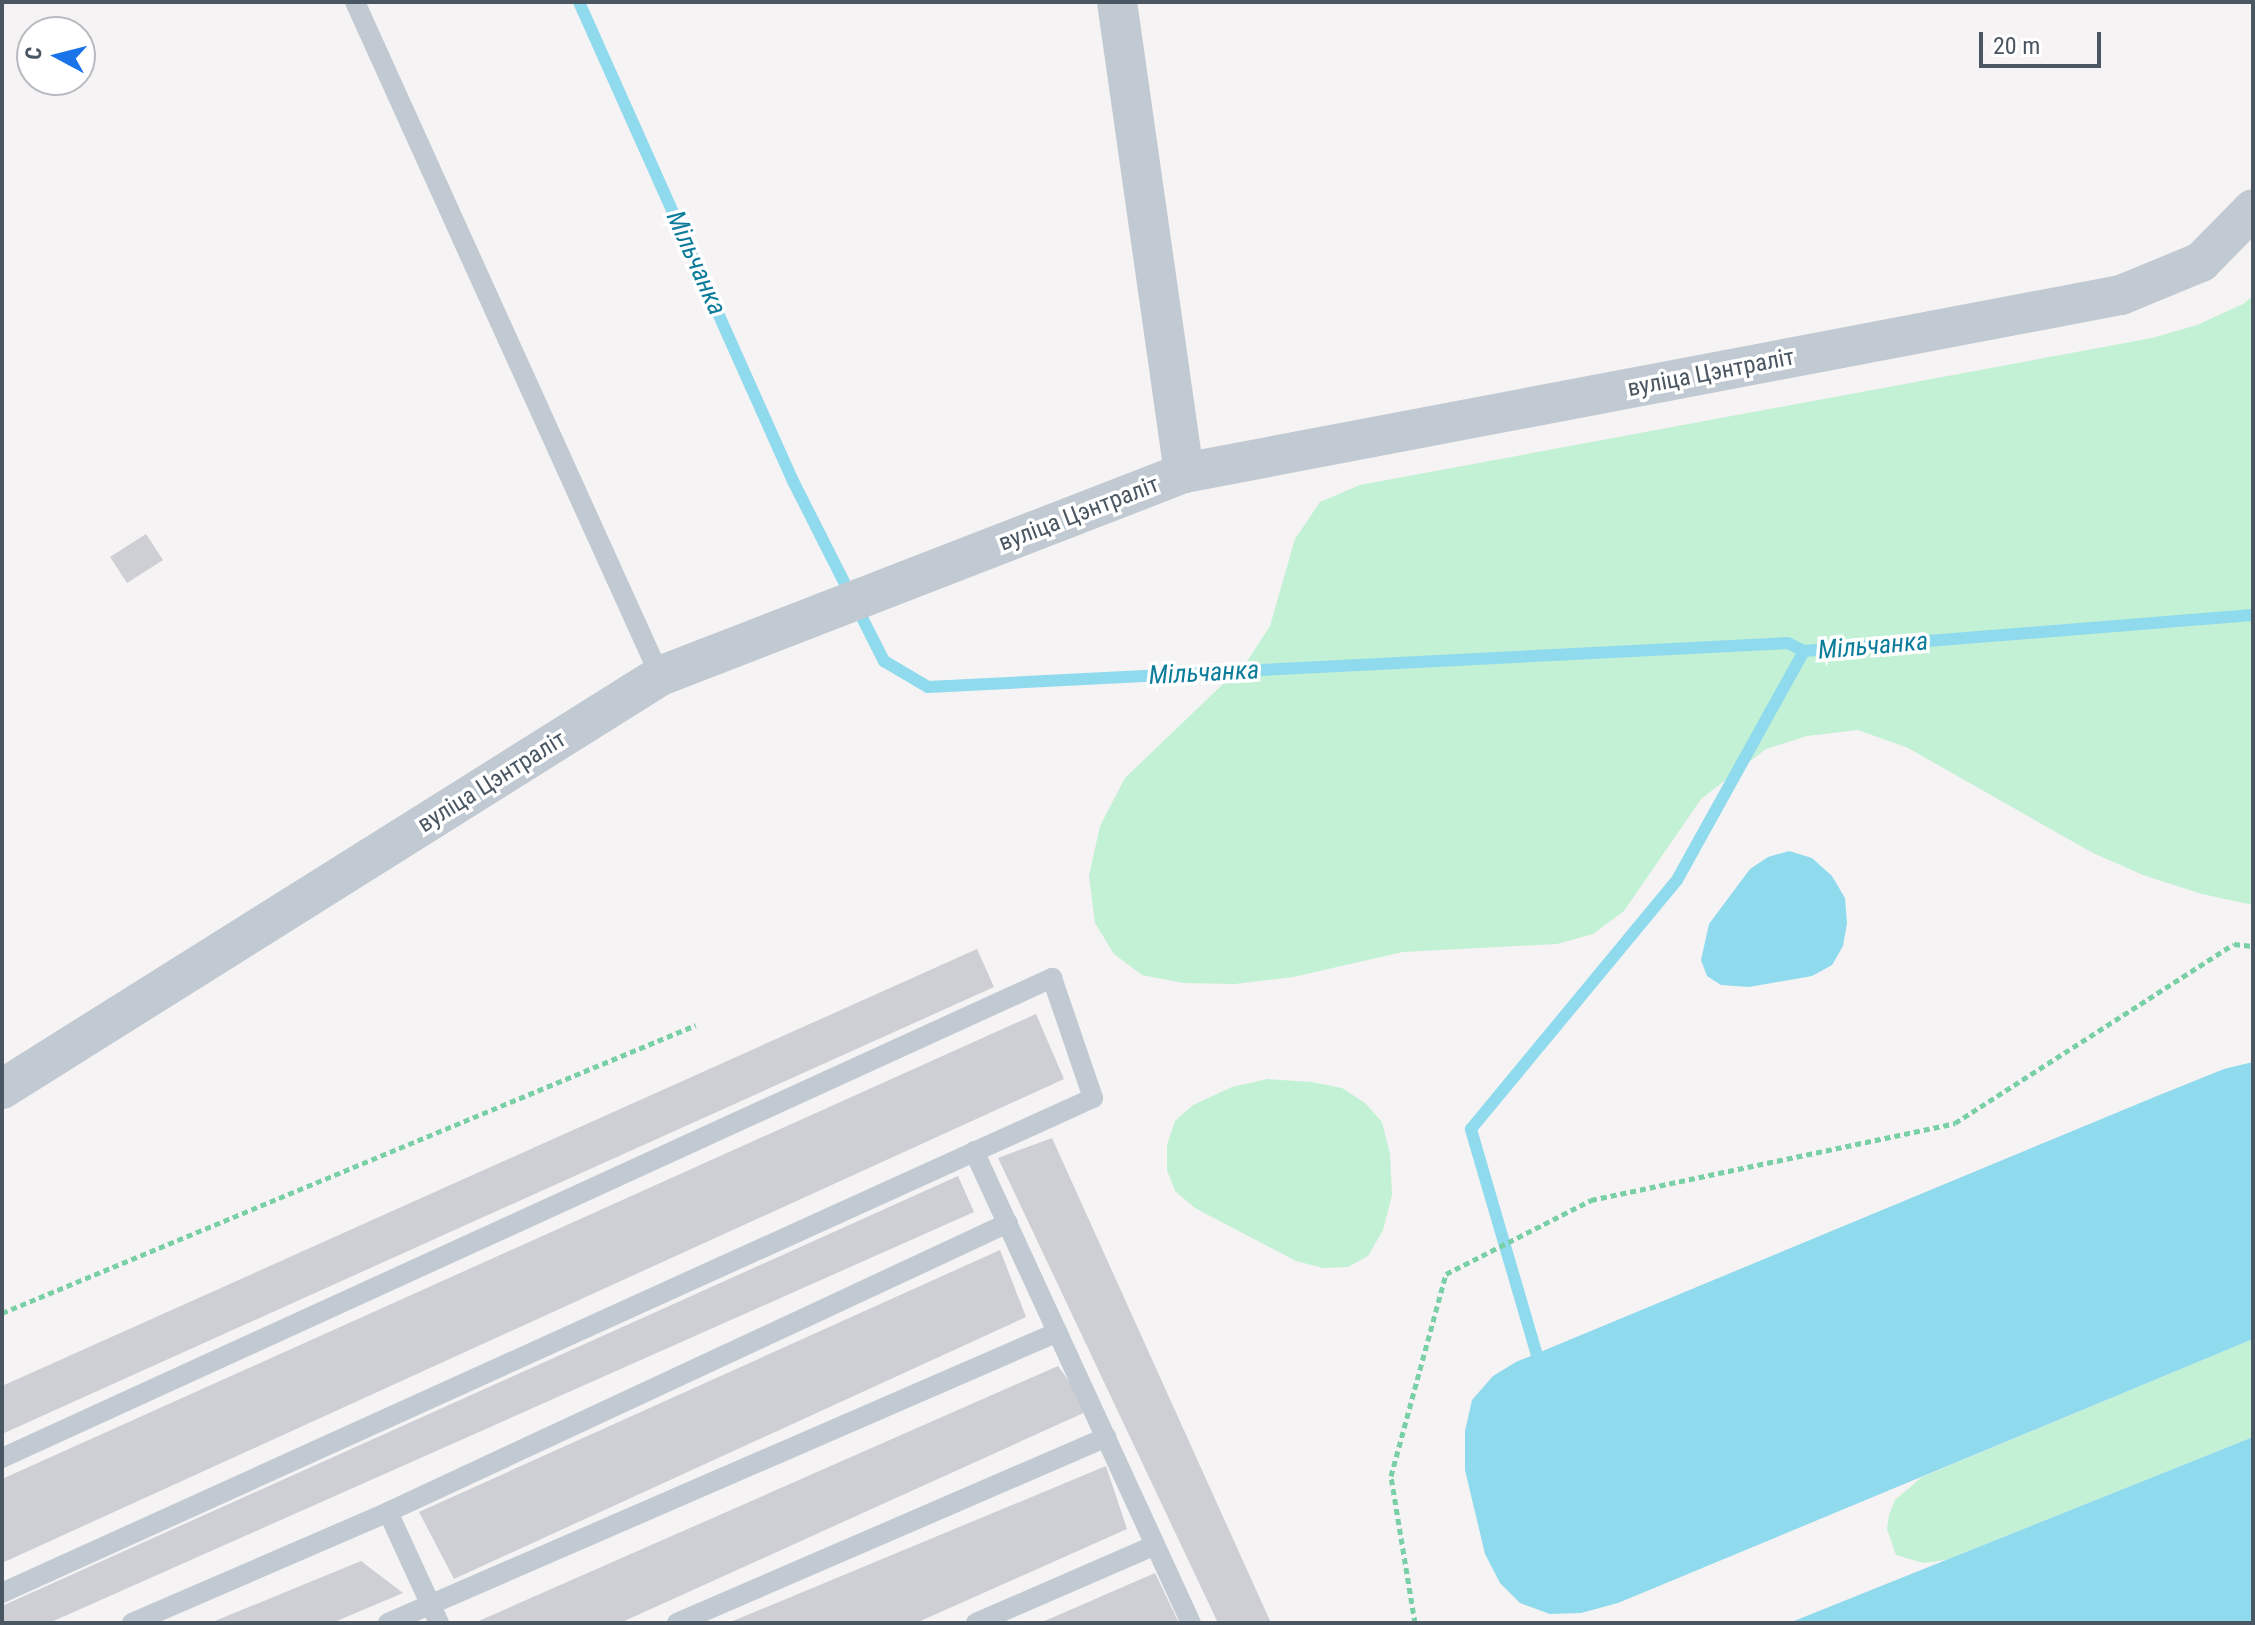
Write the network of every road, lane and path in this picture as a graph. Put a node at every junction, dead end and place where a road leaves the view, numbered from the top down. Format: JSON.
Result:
{"nodes":[{"id":1,"x":355,"y":2,"type":"edge"},
{"id":2,"x":1117,"y":2,"type":"edge"},
{"id":3,"x":2253,"y":209,"type":"edge"},
{"id":4,"x":1184,"y":473,"type":"junction"},
{"id":5,"x":660,"y":676,"type":"junction"},
{"id":6,"x":2253,"y":946,"type":"edge"},
{"id":7,"x":696,"y":1025,"type":"dead end"},
{"id":8,"x":2,"y":1089,"type":"edge"},
{"id":9,"x":974,"y":1151,"type":"junction"},
{"id":10,"x":1008,"y":1223,"type":"junction"},
{"id":11,"x":2,"y":1313,"type":"edge"},
{"id":12,"x":1058,"y":1332,"type":"junction"},
{"id":13,"x":1106,"y":1437,"type":"junction"},
{"id":14,"x":2,"y":1458,"type":"edge"},
{"id":15,"x":388,"y":1512,"type":"junction"},
{"id":16,"x":1155,"y":1545,"type":"junction"},
{"id":17,"x":2,"y":1593,"type":"edge"},
{"id":18,"x":434,"y":1614,"type":"edge"},
{"id":19,"x":132,"y":1623,"type":"edge"},
{"id":20,"x":388,"y":1623,"type":"edge"},
{"id":21,"x":677,"y":1623,"type":"edge"},
{"id":22,"x":976,"y":1623,"type":"edge"},
{"id":23,"x":1191,"y":1623,"type":"edge"},
{"id":24,"x":1415,"y":1623,"type":"edge"}],
"edges":[{"from":1,"to":5,"type":"lane"},
{"from":2,"to":4,"type":"street"},
{"from":3,"to":4,"type":"street","name":"вуліца Цэнтраліт"},
{"from":4,"to":5,"type":"street","name":"вуліца Цэнтраліт"},
{"from":5,"to":8,"type":"street","name":"вуліца Цэнтраліт"},
{"from":6,"to":24,"type":"path"},
{"from":7,"to":11,"type":"path"},
{"from":9,"to":10,"type":"lane"},
{"from":9,"to":14,"type":"lane"},
{"from":9,"to":17,"type":"lane"},
{"from":10,"to":12,"type":"lane"},
{"from":10,"to":15,"type":"lane"},
{"from":12,"to":13,"type":"lane"},
{"from":12,"to":18,"type":"lane"},
{"from":13,"to":16,"type":"lane"},
{"from":13,"to":21,"type":"lane"},
{"from":15,"to":18,"type":"lane"},
{"from":15,"to":19,"type":"lane"},
{"from":16,"to":22,"type":"lane"},
{"from":16,"to":23,"type":"lane"},
{"from":18,"to":20,"type":"lane"}]}
